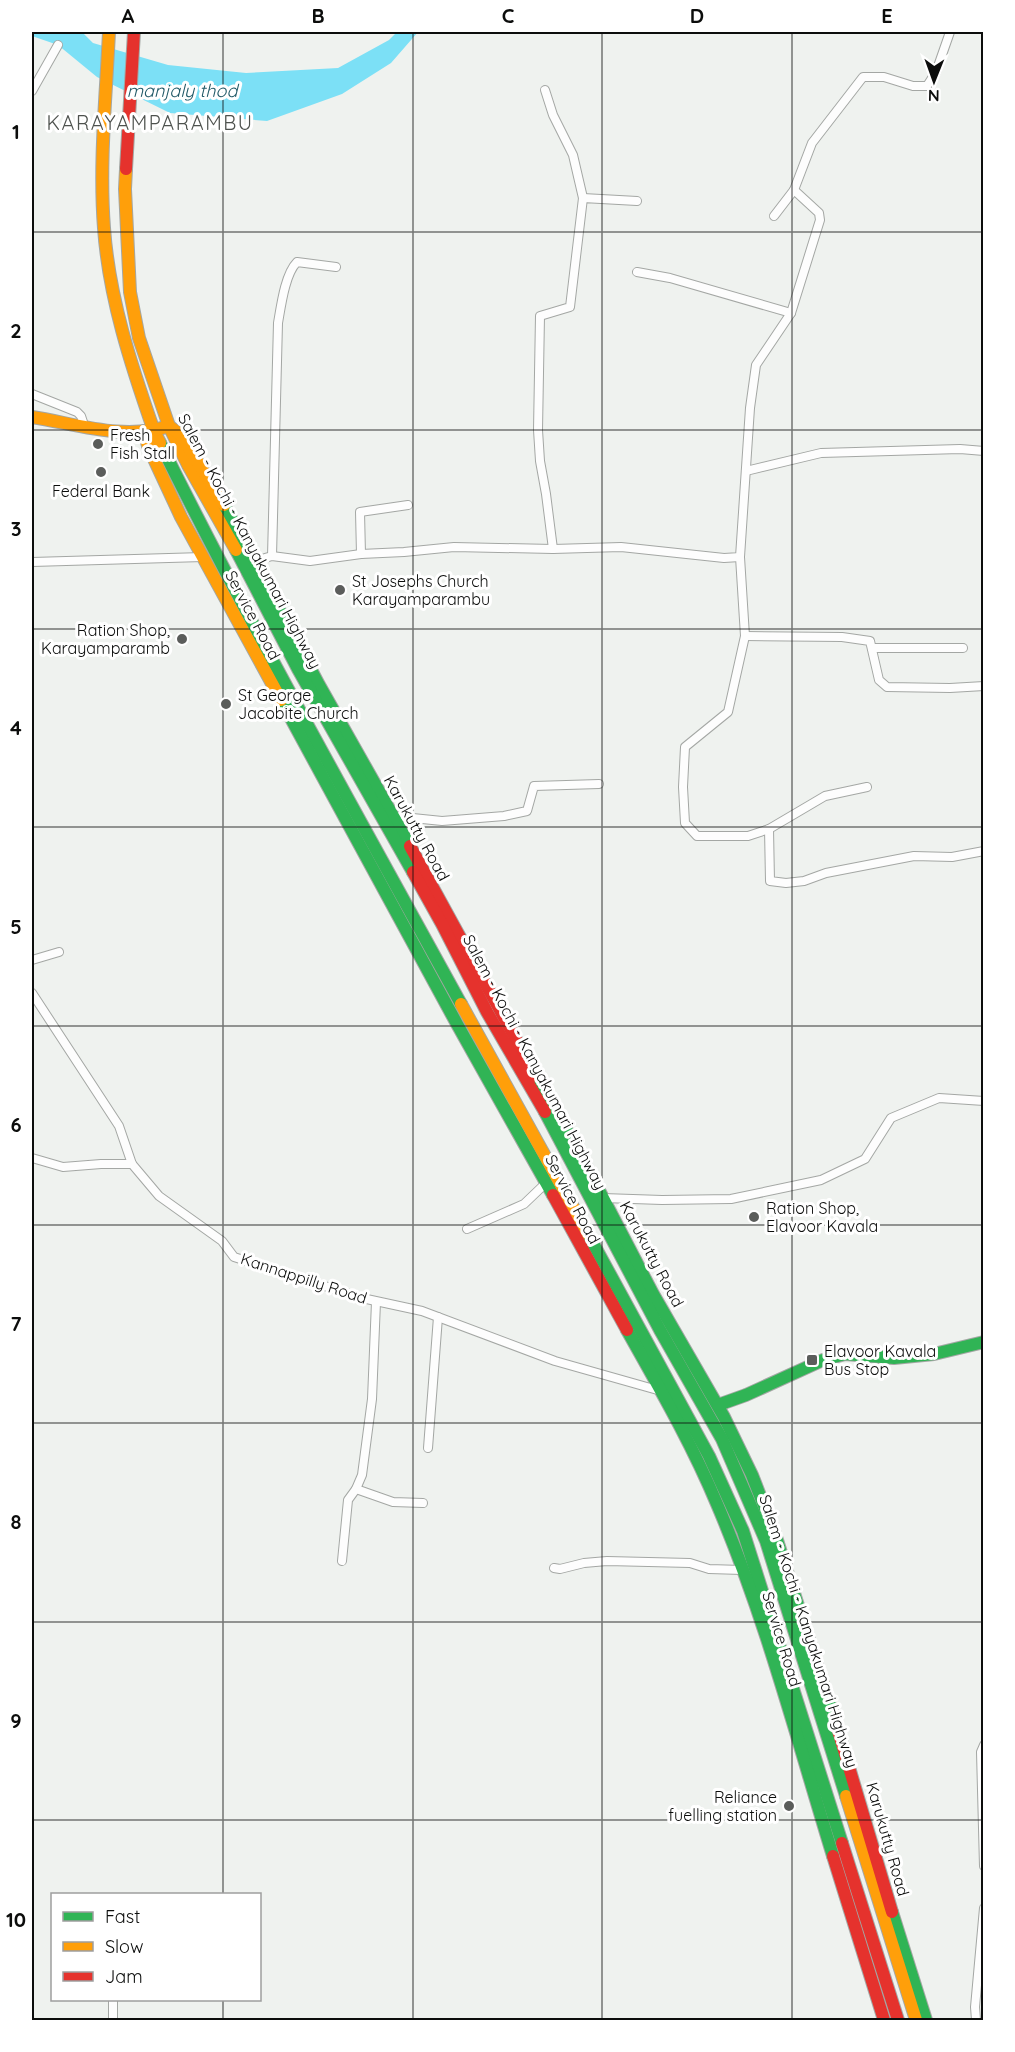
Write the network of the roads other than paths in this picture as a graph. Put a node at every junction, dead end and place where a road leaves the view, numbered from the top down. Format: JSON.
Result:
{"nodes":[{"id":1,"x":109,"y":32,"type":"edge"},
{"id":2,"x":134,"y":32,"type":"edge"},
{"id":3,"x":950,"y":32,"type":"edge"},
{"id":4,"x":58,"y":45,"type":"dead end"},
{"id":5,"x":545,"y":90,"type":"dead end"},
{"id":6,"x":32,"y":91,"type":"edge"},
{"id":7,"x":794,"y":190,"type":"junction"},
{"id":8,"x":583,"y":198,"type":"junction"},
{"id":9,"x":637,"y":201,"type":"dead end"},
{"id":10,"x":774,"y":216,"type":"dead end"},
{"id":11,"x":336,"y":267,"type":"dead end"},
{"id":12,"x":638,"y":272,"type":"dead end"},
{"id":13,"x":791,"y":313,"type":"junction"},
{"id":14,"x":32,"y":394,"type":"edge"},
{"id":15,"x":32,"y":417,"type":"edge"},
{"id":16,"x":170,"y":426,"type":"junction"},
{"id":17,"x":85,"y":428,"type":"junction"},
{"id":18,"x":149,"y":431,"type":"junction"},
{"id":19,"x":984,"y":451,"type":"edge"},
{"id":20,"x":746,"y":471,"type":"junction"},
{"id":21,"x":408,"y":505,"type":"dead end"},
{"id":22,"x":553,"y":549,"type":"junction"},
{"id":23,"x":361,"y":554,"type":"junction"},
{"id":24,"x":272,"y":556,"type":"junction"},
{"id":25,"x":203,"y":557,"type":"junction"},
{"id":26,"x":740,"y":557,"type":"junction"},
{"id":27,"x":255,"y":561,"type":"junction"},
{"id":28,"x":32,"y":562,"type":"edge"},
{"id":29,"x":745,"y":636,"type":"junction"},
{"id":30,"x":872,"y":648,"type":"junction"},
{"id":31,"x":963,"y":648,"type":"dead end"},
{"id":32,"x":984,"y":686,"type":"edge"},
{"id":33,"x":599,"y":784,"type":"dead end"},
{"id":34,"x":867,"y":787,"type":"dead end"},
{"id":35,"x":393,"y":816,"type":"junction"},
{"id":36,"x":769,"y":829,"type":"junction"},
{"id":37,"x":984,"y":851,"type":"edge"},
{"id":38,"x":59,"y":952,"type":"dead end"},
{"id":39,"x":32,"y":960,"type":"edge"},
{"id":40,"x":32,"y":993,"type":"edge"},
{"id":41,"x":984,"y":1101,"type":"edge"},
{"id":42,"x":32,"y":1158,"type":"edge"},
{"id":43,"x":132,"y":1164,"type":"junction"},
{"id":44,"x":546,"y":1184,"type":"junction"},
{"id":45,"x":603,"y":1198,"type":"junction"},
{"id":46,"x":467,"y":1229,"type":"dead end"},
{"id":47,"x":376,"y":1302,"type":"junction"},
{"id":48,"x":438,"y":1317,"type":"junction"},
{"id":49,"x":984,"y":1342,"type":"edge"},
{"id":50,"x":661,"y":1391,"type":"junction"},
{"id":51,"x":677,"y":1395,"type":"junction"},
{"id":52,"x":718,"y":1405,"type":"junction"},
{"id":53,"x":704,"y":1409,"type":"junction"},
{"id":54,"x":428,"y":1448,"type":"dead end"},
{"id":55,"x":356,"y":1489,"type":"junction"},
{"id":56,"x":423,"y":1503,"type":"dead end"},
{"id":57,"x":342,"y":1561,"type":"dead end"},
{"id":58,"x":554,"y":1568,"type":"dead end"},
{"id":59,"x":742,"y":1570,"type":"junction"},
{"id":60,"x":984,"y":1745,"type":"edge"},
{"id":61,"x":984,"y":1866,"type":"edge"},
{"id":62,"x":984,"y":1908,"type":"edge"},
{"id":63,"x":113,"y":2001,"type":"edge"},
{"id":64,"x":113,"y":2020,"type":"edge"},
{"id":65,"x":884,"y":2020,"type":"edge"},
{"id":66,"x":898,"y":2020,"type":"edge"},
{"id":67,"x":916,"y":2020,"type":"edge"},
{"id":68,"x":926,"y":2020,"type":"edge"},
{"id":69,"x":976,"y":2020,"type":"edge"}],
"edges":[{"from":1,"to":18,"type":"main road","name":"Salem - Kochi - Kanyakumari Highway"},
{"from":2,"to":16,"type":"main road","name":"Salem - Kochi - Kanyakumari Highway"},
{"from":3,"to":7,"type":"street"},
{"from":4,"to":6,"type":"street"},
{"from":5,"to":8,"type":"street"},
{"from":7,"to":10,"type":"street"},
{"from":7,"to":13,"type":"street"},
{"from":8,"to":9,"type":"street"},
{"from":8,"to":22,"type":"street"},
{"from":11,"to":24,"type":"street"},
{"from":12,"to":13,"type":"street"},
{"from":13,"to":20,"type":"street"},
{"from":14,"to":17,"type":"street"},
{"from":15,"to":17,"type":"main road"},
{"from":16,"to":18,"type":"main road"},
{"from":16,"to":27,"type":"main road","name":"Karukutty Road"},
{"from":16,"to":53,"type":"main road","name":"Salem - Kochi - Kanyakumari Highway"},
{"from":17,"to":18,"type":"main road"},
{"from":18,"to":25,"type":"main road","name":"Service Road"},
{"from":18,"to":51,"type":"main road","name":"Salem - Kochi - Kanyakumari Highway"},
{"from":19,"to":20,"type":"street"},
{"from":20,"to":26,"type":"street"},
{"from":21,"to":23,"type":"street"},
{"from":22,"to":23,"type":"street"},
{"from":22,"to":26,"type":"street"},
{"from":23,"to":24,"type":"street"},
{"from":24,"to":27,"type":"street"},
{"from":25,"to":28,"type":"street"},
{"from":25,"to":44,"type":"main road","name":"Service Road"},
{"from":26,"to":29,"type":"street"},
{"from":27,"to":35,"type":"main road","name":"Karukutty Road"},
{"from":29,"to":30,"type":"street"},
{"from":29,"to":36,"type":"street"},
{"from":30,"to":31,"type":"street"},
{"from":30,"to":32,"type":"street"},
{"from":33,"to":35,"type":"street"},
{"from":34,"to":36,"type":"street"},
{"from":35,"to":45,"type":"main road","name":"Karukutty Road"},
{"from":36,"to":37,"type":"street"},
{"from":38,"to":39,"type":"street"},
{"from":40,"to":43,"type":"street","name":"Kannappilly Road"},
{"from":41,"to":45,"type":"street"},
{"from":42,"to":43,"type":"street"},
{"from":43,"to":47,"type":"street","name":"Kannappilly Road"},
{"from":44,"to":46,"type":"street"},
{"from":44,"to":50,"type":"main road","name":"Service Road"},
{"from":45,"to":52,"type":"main road","name":"Karukutty Road"},
{"from":47,"to":48,"type":"street","name":"Kannappilly Road"},
{"from":47,"to":55,"type":"street"},
{"from":48,"to":50,"type":"street","name":"Kannappilly Road"},
{"from":48,"to":54,"type":"street"},
{"from":49,"to":52,"type":"main road"},
{"from":50,"to":51,"type":"main road"},
{"from":50,"to":59,"type":"main road","name":"Service Road"},
{"from":51,"to":66,"type":"main road","name":"Salem - Kochi - Kanyakumari Highway"},
{"from":52,"to":53,"type":"main road"},
{"from":52,"to":68,"type":"main road","name":"Karukutty Road"},
{"from":53,"to":67,"type":"main road","name":"Salem - Kochi - Kanyakumari Highway"},
{"from":55,"to":56,"type":"street"},
{"from":55,"to":57,"type":"street"},
{"from":58,"to":59,"type":"street"},
{"from":59,"to":65,"type":"main road","name":"Service Road"},
{"from":60,"to":61,"type":"street"},
{"from":62,"to":69,"type":"street"},
{"from":63,"to":64,"type":"street"}]}
